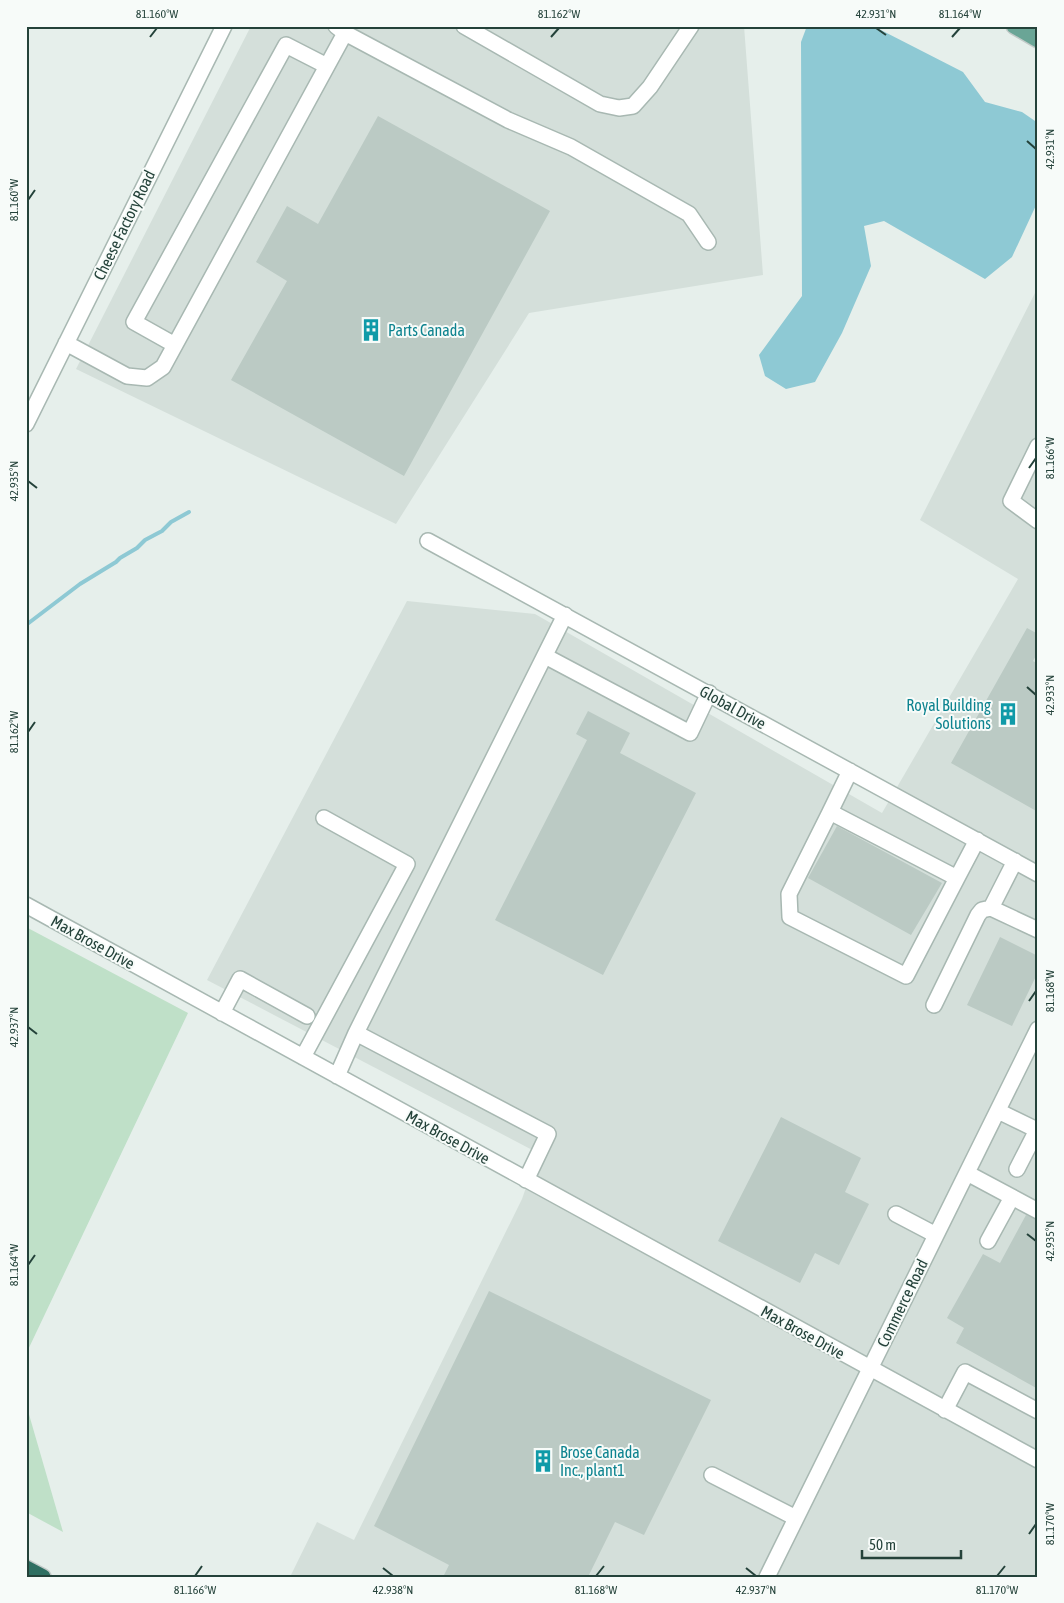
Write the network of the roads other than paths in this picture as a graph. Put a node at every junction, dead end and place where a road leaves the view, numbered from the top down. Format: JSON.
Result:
{"nodes":[{"id":1,"x":224,"y":26,"type":"edge"},
{"id":2,"x":464,"y":26,"type":"edge"},
{"id":3,"x":691,"y":26,"type":"edge"},
{"id":4,"x":1014,"y":26,"type":"edge"},
{"id":5,"x":340,"y":30,"type":"edge"},
{"id":6,"x":1038,"y":40,"type":"edge"},
{"id":7,"x":327,"y":66,"type":"junction"},
{"id":8,"x":708,"y":242,"type":"dead end"},
{"id":9,"x":66,"y":343,"type":"junction"},
{"id":10,"x":175,"y":345,"type":"junction"},
{"id":11,"x":26,"y":424,"type":"edge"},
{"id":12,"x":1038,"y":446,"type":"edge"},
{"id":13,"x":1038,"y":522,"type":"edge"},
{"id":14,"x":428,"y":541,"type":"dead end"},
{"id":15,"x":565,"y":615,"type":"junction"},
{"id":16,"x":545,"y":656,"type":"junction"},
{"id":17,"x":708,"y":694,"type":"junction"},
{"id":18,"x":850,"y":771,"type":"junction"},
{"id":19,"x":830,"y":812,"type":"junction"},
{"id":20,"x":324,"y":818,"type":"dead end"},
{"id":21,"x":977,"y":840,"type":"junction"},
{"id":22,"x":1015,"y":861,"type":"junction"},
{"id":23,"x":1038,"y":874,"type":"edge"},
{"id":24,"x":957,"y":878,"type":"junction"},
{"id":25,"x":26,"y":905,"type":"edge"},
{"id":26,"x":992,"y":908,"type":"junction"},
{"id":27,"x":1038,"y":930,"type":"edge"},
{"id":28,"x":934,"y":1005,"type":"dead end"},
{"id":29,"x":222,"y":1013,"type":"junction"},
{"id":30,"x":307,"y":1016,"type":"dead end"},
{"id":31,"x":1038,"y":1029,"type":"edge"},
{"id":32,"x":356,"y":1033,"type":"junction"},
{"id":33,"x":304,"y":1057,"type":"junction"},
{"id":34,"x":337,"y":1076,"type":"junction"},
{"id":35,"x":998,"y":1111,"type":"junction"},
{"id":36,"x":1038,"y":1130,"type":"edge"},
{"id":37,"x":1017,"y":1169,"type":"dead end"},
{"id":38,"x":967,"y":1173,"type":"junction"},
{"id":39,"x":526,"y":1180,"type":"junction"},
{"id":40,"x":1012,"y":1197,"type":"junction"},
{"id":41,"x":1038,"y":1211,"type":"edge"},
{"id":42,"x":896,"y":1214,"type":"dead end"},
{"id":43,"x":936,"y":1235,"type":"junction"},
{"id":44,"x":988,"y":1241,"type":"dead end"},
{"id":45,"x":870,"y":1369,"type":"junction"},
{"id":46,"x":945,"y":1410,"type":"junction"},
{"id":47,"x":1038,"y":1411,"type":"edge"},
{"id":48,"x":1038,"y":1460,"type":"edge"},
{"id":49,"x":712,"y":1475,"type":"dead end"},
{"id":50,"x":796,"y":1518,"type":"junction"},
{"id":51,"x":26,"y":1568,"type":"edge"},
{"id":52,"x":43,"y":1577,"type":"edge"},
{"id":53,"x":767,"y":1577,"type":"edge"}],
"edges":[{"from":1,"to":9,"type":"street","name":"Cheese Factory Road"},
{"from":2,"to":3,"type":"street"},
{"from":4,"to":6,"type":"main road"},
{"from":5,"to":7,"type":"street"},
{"from":5,"to":8,"type":"street"},
{"from":7,"to":10,"type":"street"},
{"from":7,"to":10,"type":"street"},
{"from":9,"to":10,"type":"street"},
{"from":9,"to":11,"type":"street","name":"Cheese Factory Road"},
{"from":12,"to":13,"type":"street"},
{"from":14,"to":15,"type":"street","name":"Global Drive"},
{"from":15,"to":16,"type":"street"},
{"from":15,"to":17,"type":"street","name":"Global Drive"},
{"from":16,"to":17,"type":"street"},
{"from":16,"to":32,"type":"street"},
{"from":17,"to":18,"type":"street","name":"Global Drive"},
{"from":18,"to":19,"type":"street"},
{"from":18,"to":21,"type":"street","name":"Global Drive"},
{"from":19,"to":24,"type":"street"},
{"from":19,"to":24,"type":"street"},
{"from":20,"to":33,"type":"street"},
{"from":21,"to":22,"type":"street","name":"Global Drive"},
{"from":21,"to":24,"type":"street"},
{"from":22,"to":23,"type":"street","name":"Global Drive"},
{"from":22,"to":26,"type":"street"},
{"from":25,"to":29,"type":"street","name":"Max Brose Drive"},
{"from":26,"to":27,"type":"street"},
{"from":26,"to":28,"type":"street"},
{"from":29,"to":30,"type":"street"},
{"from":29,"to":33,"type":"street","name":"Max Brose Drive"},
{"from":31,"to":35,"type":"street","name":"Commerce Road"},
{"from":32,"to":34,"type":"street"},
{"from":32,"to":39,"type":"street"},
{"from":33,"to":34,"type":"street","name":"Max Brose Drive"},
{"from":34,"to":39,"type":"street","name":"Max Brose Drive"},
{"from":35,"to":36,"type":"street"},
{"from":35,"to":38,"type":"street","name":"Commerce Road"},
{"from":36,"to":37,"type":"street"},
{"from":38,"to":40,"type":"street"},
{"from":38,"to":43,"type":"street","name":"Commerce Road"},
{"from":39,"to":45,"type":"street","name":"Max Brose Drive"},
{"from":40,"to":41,"type":"street"},
{"from":40,"to":44,"type":"street"},
{"from":42,"to":43,"type":"street"},
{"from":43,"to":45,"type":"street","name":"Commerce Road"},
{"from":45,"to":46,"type":"street","name":"Max Brose Drive"},
{"from":45,"to":50,"type":"street","name":"Commerce Road"},
{"from":46,"to":47,"type":"street"},
{"from":46,"to":48,"type":"street","name":"Max Brose Drive"},
{"from":49,"to":50,"type":"street"},
{"from":50,"to":53,"type":"street","name":"Commerce Road"},
{"from":51,"to":52,"type":"highway"}]}
